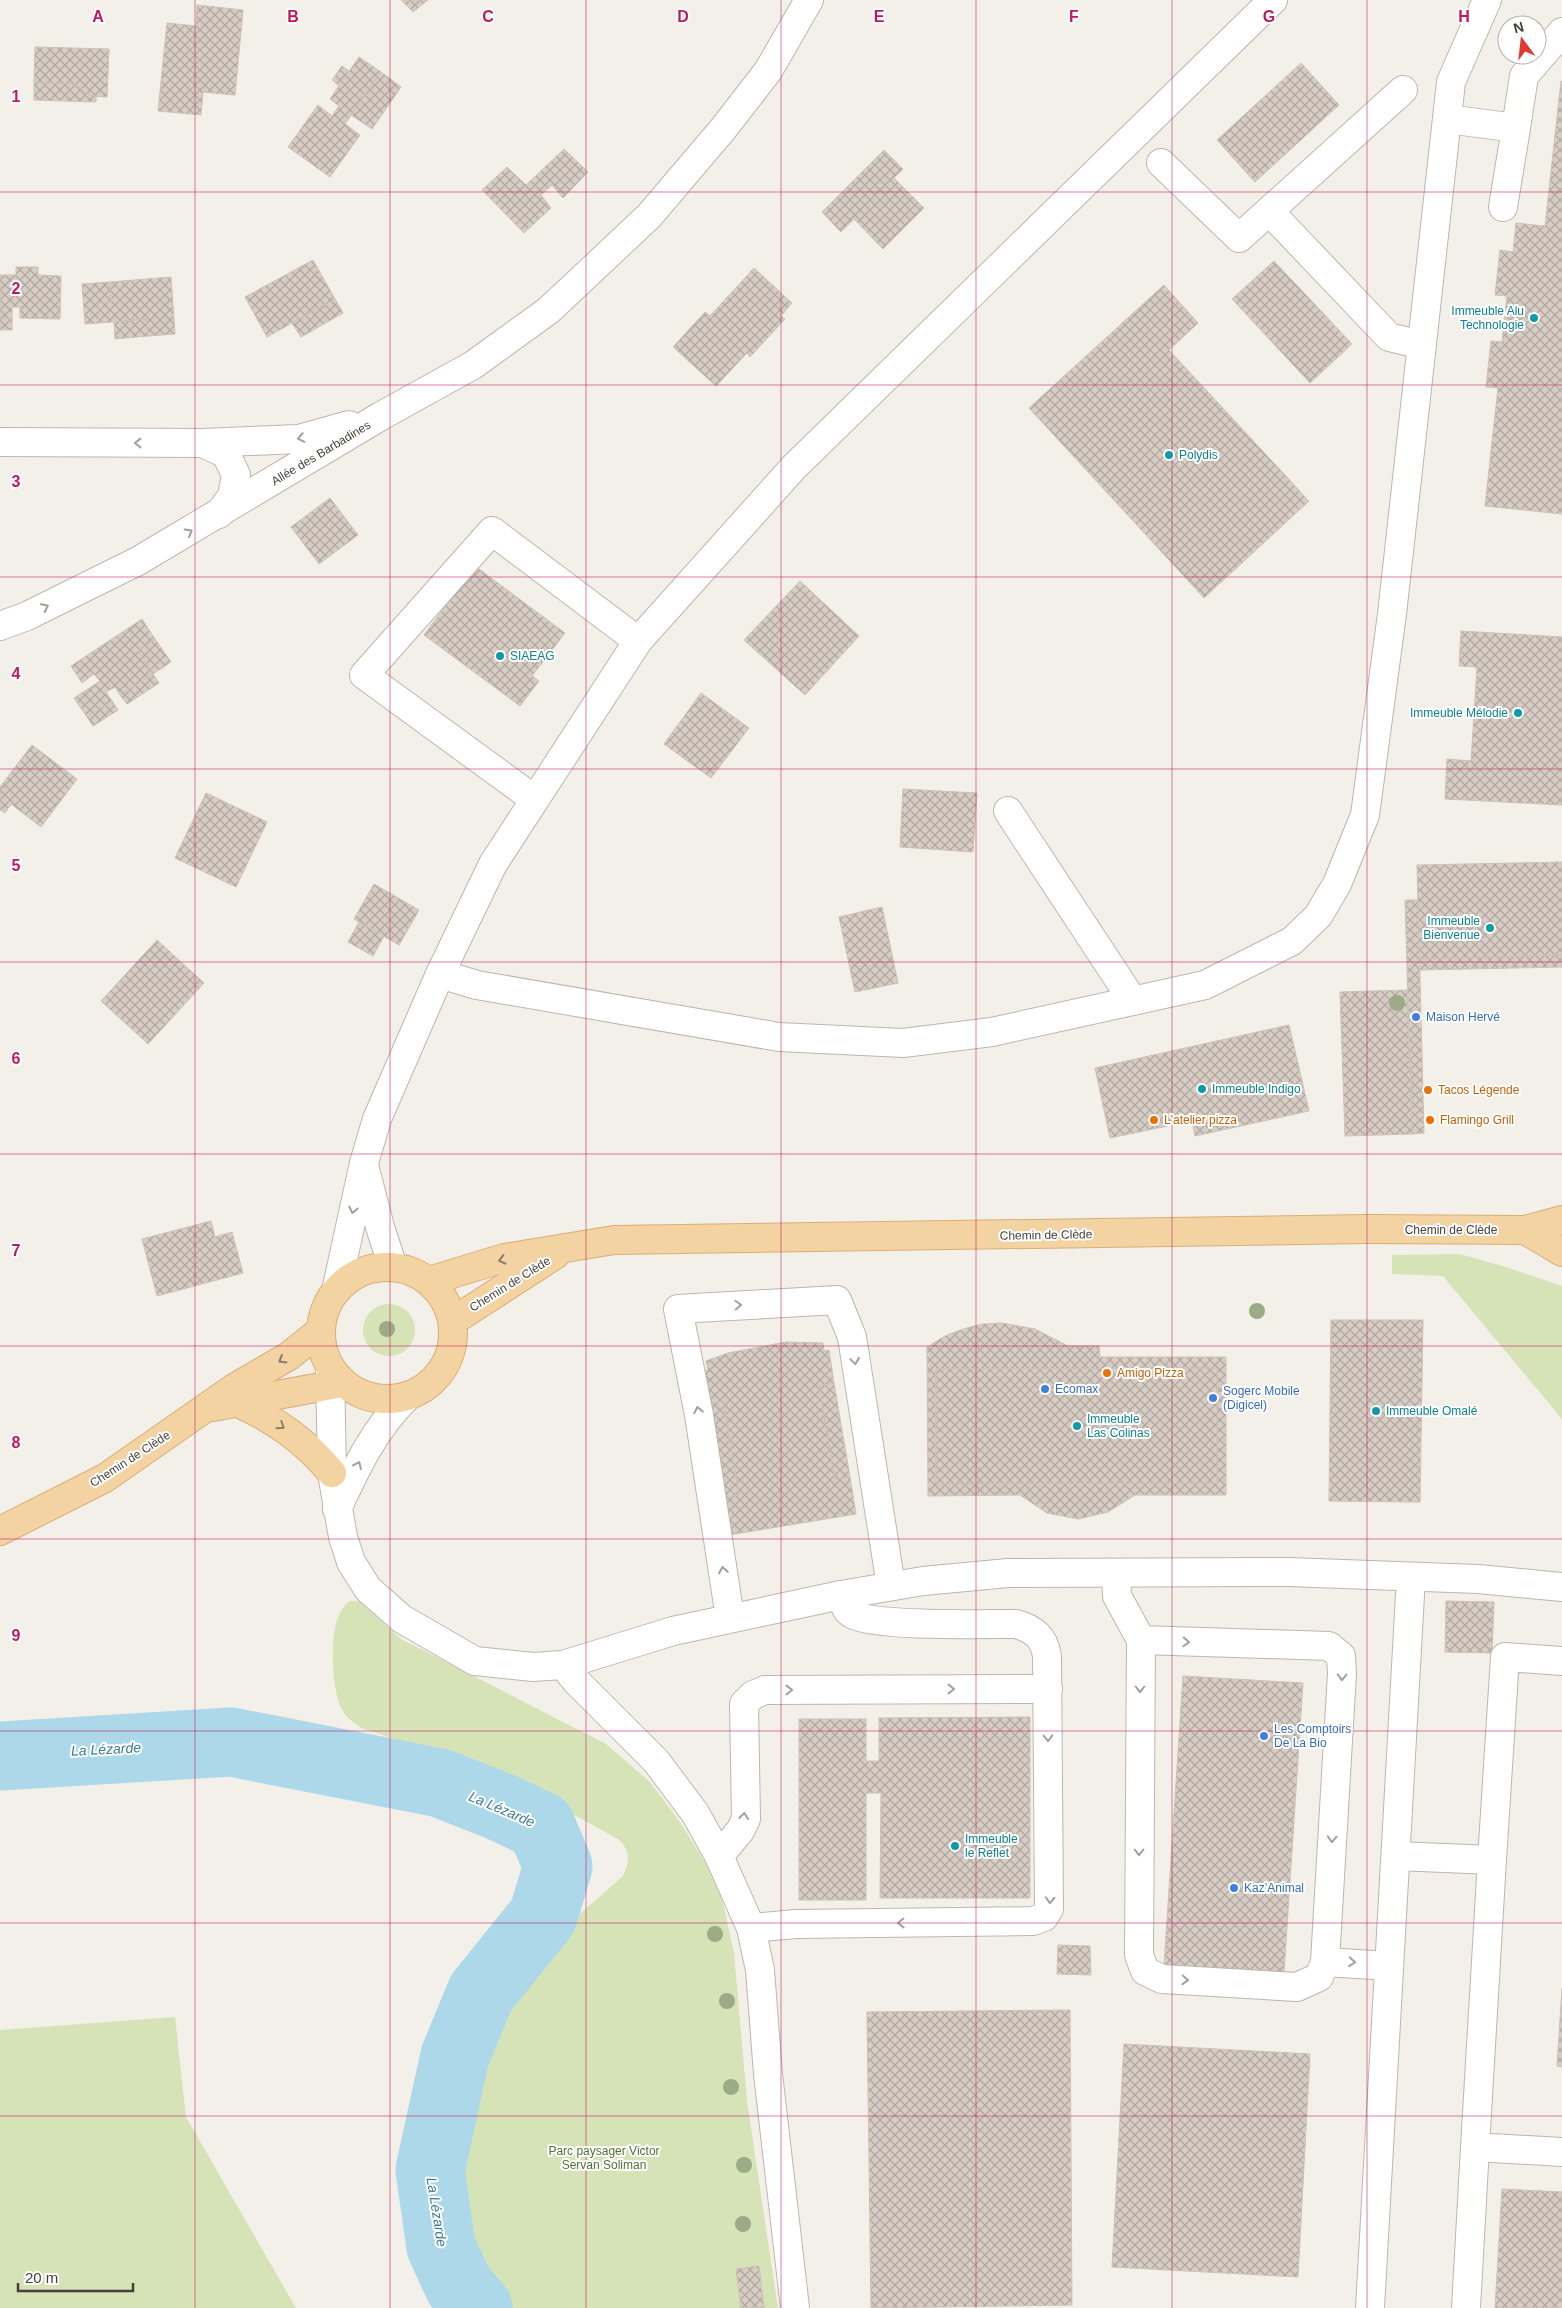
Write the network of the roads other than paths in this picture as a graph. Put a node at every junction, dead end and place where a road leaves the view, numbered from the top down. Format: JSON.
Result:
{"nodes":[{"id":1,"x":809,"y":0,"type":"edge"},
{"id":2,"x":1274,"y":0,"type":"edge"},
{"id":3,"x":1487,"y":0,"type":"edge"},
{"id":4,"x":1562,"y":32,"type":"edge"},
{"id":5,"x":1403,"y":90,"type":"dead end"},
{"id":6,"x":1447,"y":119,"type":"junction"},
{"id":7,"x":1516,"y":128,"type":"junction"},
{"id":8,"x":1161,"y":163,"type":"dead end"},
{"id":9,"x":1503,"y":207,"type":"dead end"},
{"id":10,"x":1269,"y":211,"type":"junction"},
{"id":11,"x":1422,"y":345,"type":"junction"},
{"id":12,"x":381,"y":416,"type":"junction"},
{"id":13,"x":0,"y":442,"type":"edge"},
{"id":14,"x":203,"y":444,"type":"junction"},
{"id":15,"x":219,"y":514,"type":"junction"},
{"id":16,"x":0,"y":626,"type":"edge"},
{"id":17,"x":638,"y":641,"type":"junction"},
{"id":18,"x":534,"y":799,"type":"junction"},
{"id":19,"x":1008,"y":811,"type":"dead end"},
{"id":20,"x":440,"y":974,"type":"junction"},
{"id":21,"x":1133,"y":1000,"type":"junction"},
{"id":22,"x":364,"y":1163,"type":"junction"},
{"id":23,"x":1562,"y":1220,"type":"edge"},
{"id":24,"x":1525,"y":1230,"type":"junction"},
{"id":25,"x":567,"y":1248,"type":"junction"},
{"id":26,"x":1562,"y":1252,"type":"edge"},
{"id":27,"x":393,"y":1267,"type":"junction"},
{"id":28,"x":428,"y":1281,"type":"junction"},
{"id":29,"x":336,"y":1291,"type":"junction"},
{"id":30,"x":453,"y":1321,"type":"junction"},
{"id":31,"x":320,"y":1331,"type":"junction"},
{"id":32,"x":334,"y":1379,"type":"junction"},
{"id":33,"x":407,"y":1397,"type":"junction"},
{"id":34,"x":238,"y":1403,"type":"junction"},
{"id":35,"x":204,"y":1408,"type":"junction"},
{"id":36,"x":332,"y":1473,"type":"junction"},
{"id":37,"x":337,"y":1509,"type":"junction"},
{"id":38,"x":0,"y":1531,"type":"edge"},
{"id":39,"x":1116,"y":1573,"type":"junction"},
{"id":40,"x":1411,"y":1577,"type":"junction"},
{"id":41,"x":891,"y":1586,"type":"junction"},
{"id":42,"x":1562,"y":1587,"type":"edge"},
{"id":43,"x":842,"y":1595,"type":"junction"},
{"id":44,"x":730,"y":1618,"type":"junction"},
{"id":45,"x":1141,"y":1640,"type":"junction"},
{"id":46,"x":1562,"y":1661,"type":"edge"},
{"id":47,"x":563,"y":1665,"type":"junction"},
{"id":48,"x":1048,"y":1689,"type":"junction"},
{"id":49,"x":719,"y":1856,"type":"junction"},
{"id":50,"x":1396,"y":1856,"type":"junction"},
{"id":51,"x":1492,"y":1860,"type":"junction"},
{"id":52,"x":751,"y":1928,"type":"junction"},
{"id":53,"x":1325,"y":1962,"type":"junction"},
{"id":54,"x":1389,"y":1966,"type":"junction"},
{"id":55,"x":1475,"y":2148,"type":"junction"},
{"id":56,"x":1562,"y":2152,"type":"edge"},
{"id":57,"x":795,"y":2308,"type":"edge"},
{"id":58,"x":1370,"y":2308,"type":"edge"},
{"id":59,"x":1466,"y":2308,"type":"edge"}],
"edges":[{"from":1,"to":12,"type":"street"},
{"from":2,"to":17,"type":"street"},
{"from":3,"to":6,"type":"street"},
{"from":4,"to":7,"type":"street"},
{"from":5,"to":10,"type":"street"},
{"from":6,"to":7,"type":"street"},
{"from":6,"to":11,"type":"street"},
{"from":7,"to":9,"type":"street"},
{"from":8,"to":10,"type":"street"},
{"from":10,"to":11,"type":"street"},
{"from":11,"to":21,"type":"street"},
{"from":12,"to":14,"type":"street","name":"Allée des Barbadines","one_way":true},
{"from":12,"to":15,"type":"street","name":"Allée des Barbadines"},
{"from":14,"to":13,"type":"street","name":"Allée des Barbadines","one_way":true},
{"from":14,"to":15,"type":"street"},
{"from":16,"to":15,"type":"street","name":"Allée des Barbadines","one_way":true},
{"from":17,"to":18,"type":"street"},
{"from":17,"to":18,"type":"street"},
{"from":18,"to":20,"type":"street"},
{"from":19,"to":21,"type":"street"},
{"from":20,"to":21,"type":"street"},
{"from":20,"to":22,"type":"street"},
{"from":22,"to":27,"type":"street"},
{"from":22,"to":29,"type":"street","one_way":true},
{"from":23,"to":24,"type":"main road","name":"Chemin de Clède"},
{"from":24,"to":25,"type":"main road","name":"Chemin de Clède"},
{"from":24,"to":26,"type":"main road"},
{"from":25,"to":28,"type":"main road","name":"Chemin de Clède","one_way":true},
{"from":25,"to":30,"type":"main road","name":"Chemin de Clède"},
{"from":27,"to":28,"type":"main road"},
{"from":27,"to":29,"type":"main road"},
{"from":28,"to":30,"type":"main road"},
{"from":29,"to":31,"type":"main road"},
{"from":30,"to":33,"type":"main road"},
{"from":31,"to":32,"type":"main road"},
{"from":31,"to":35,"type":"main road","name":"Chemin de Clède","one_way":true},
{"from":32,"to":33,"type":"main road"},
{"from":32,"to":34,"type":"main road","name":"Chemin de Clède"},
{"from":32,"to":36,"type":"street"},
{"from":37,"to":33,"type":"street","one_way":true},
{"from":34,"to":35,"type":"main road","name":"Chemin de Clède"},
{"from":34,"to":36,"type":"main road","one_way":true},
{"from":35,"to":38,"type":"main road","name":"Chemin de Clède"},
{"from":36,"to":37,"type":"street"},
{"from":37,"to":47,"type":"street"},
{"from":39,"to":40,"type":"street"},
{"from":39,"to":41,"type":"street"},
{"from":39,"to":45,"type":"street"},
{"from":40,"to":42,"type":"street"},
{"from":40,"to":50,"type":"street"},
{"from":41,"to":43,"type":"street"},
{"from":44,"to":41,"type":"street","one_way":true},
{"from":43,"to":44,"type":"street"},
{"from":43,"to":48,"type":"street"},
{"from":44,"to":47,"type":"street"},
{"from":45,"to":53,"type":"street","one_way":true},
{"from":45,"to":53,"type":"street","one_way":true},
{"from":46,"to":51,"type":"street"},
{"from":47,"to":49,"type":"street"},
{"from":49,"to":48,"type":"street","one_way":true},
{"from":48,"to":52,"type":"street","one_way":true},
{"from":49,"to":52,"type":"street"},
{"from":50,"to":51,"type":"street"},
{"from":50,"to":54,"type":"street"},
{"from":51,"to":55,"type":"street"},
{"from":52,"to":57,"type":"street"},
{"from":53,"to":54,"type":"street","one_way":true},
{"from":54,"to":58,"type":"street"},
{"from":55,"to":56,"type":"street"},
{"from":55,"to":59,"type":"street"}]}
